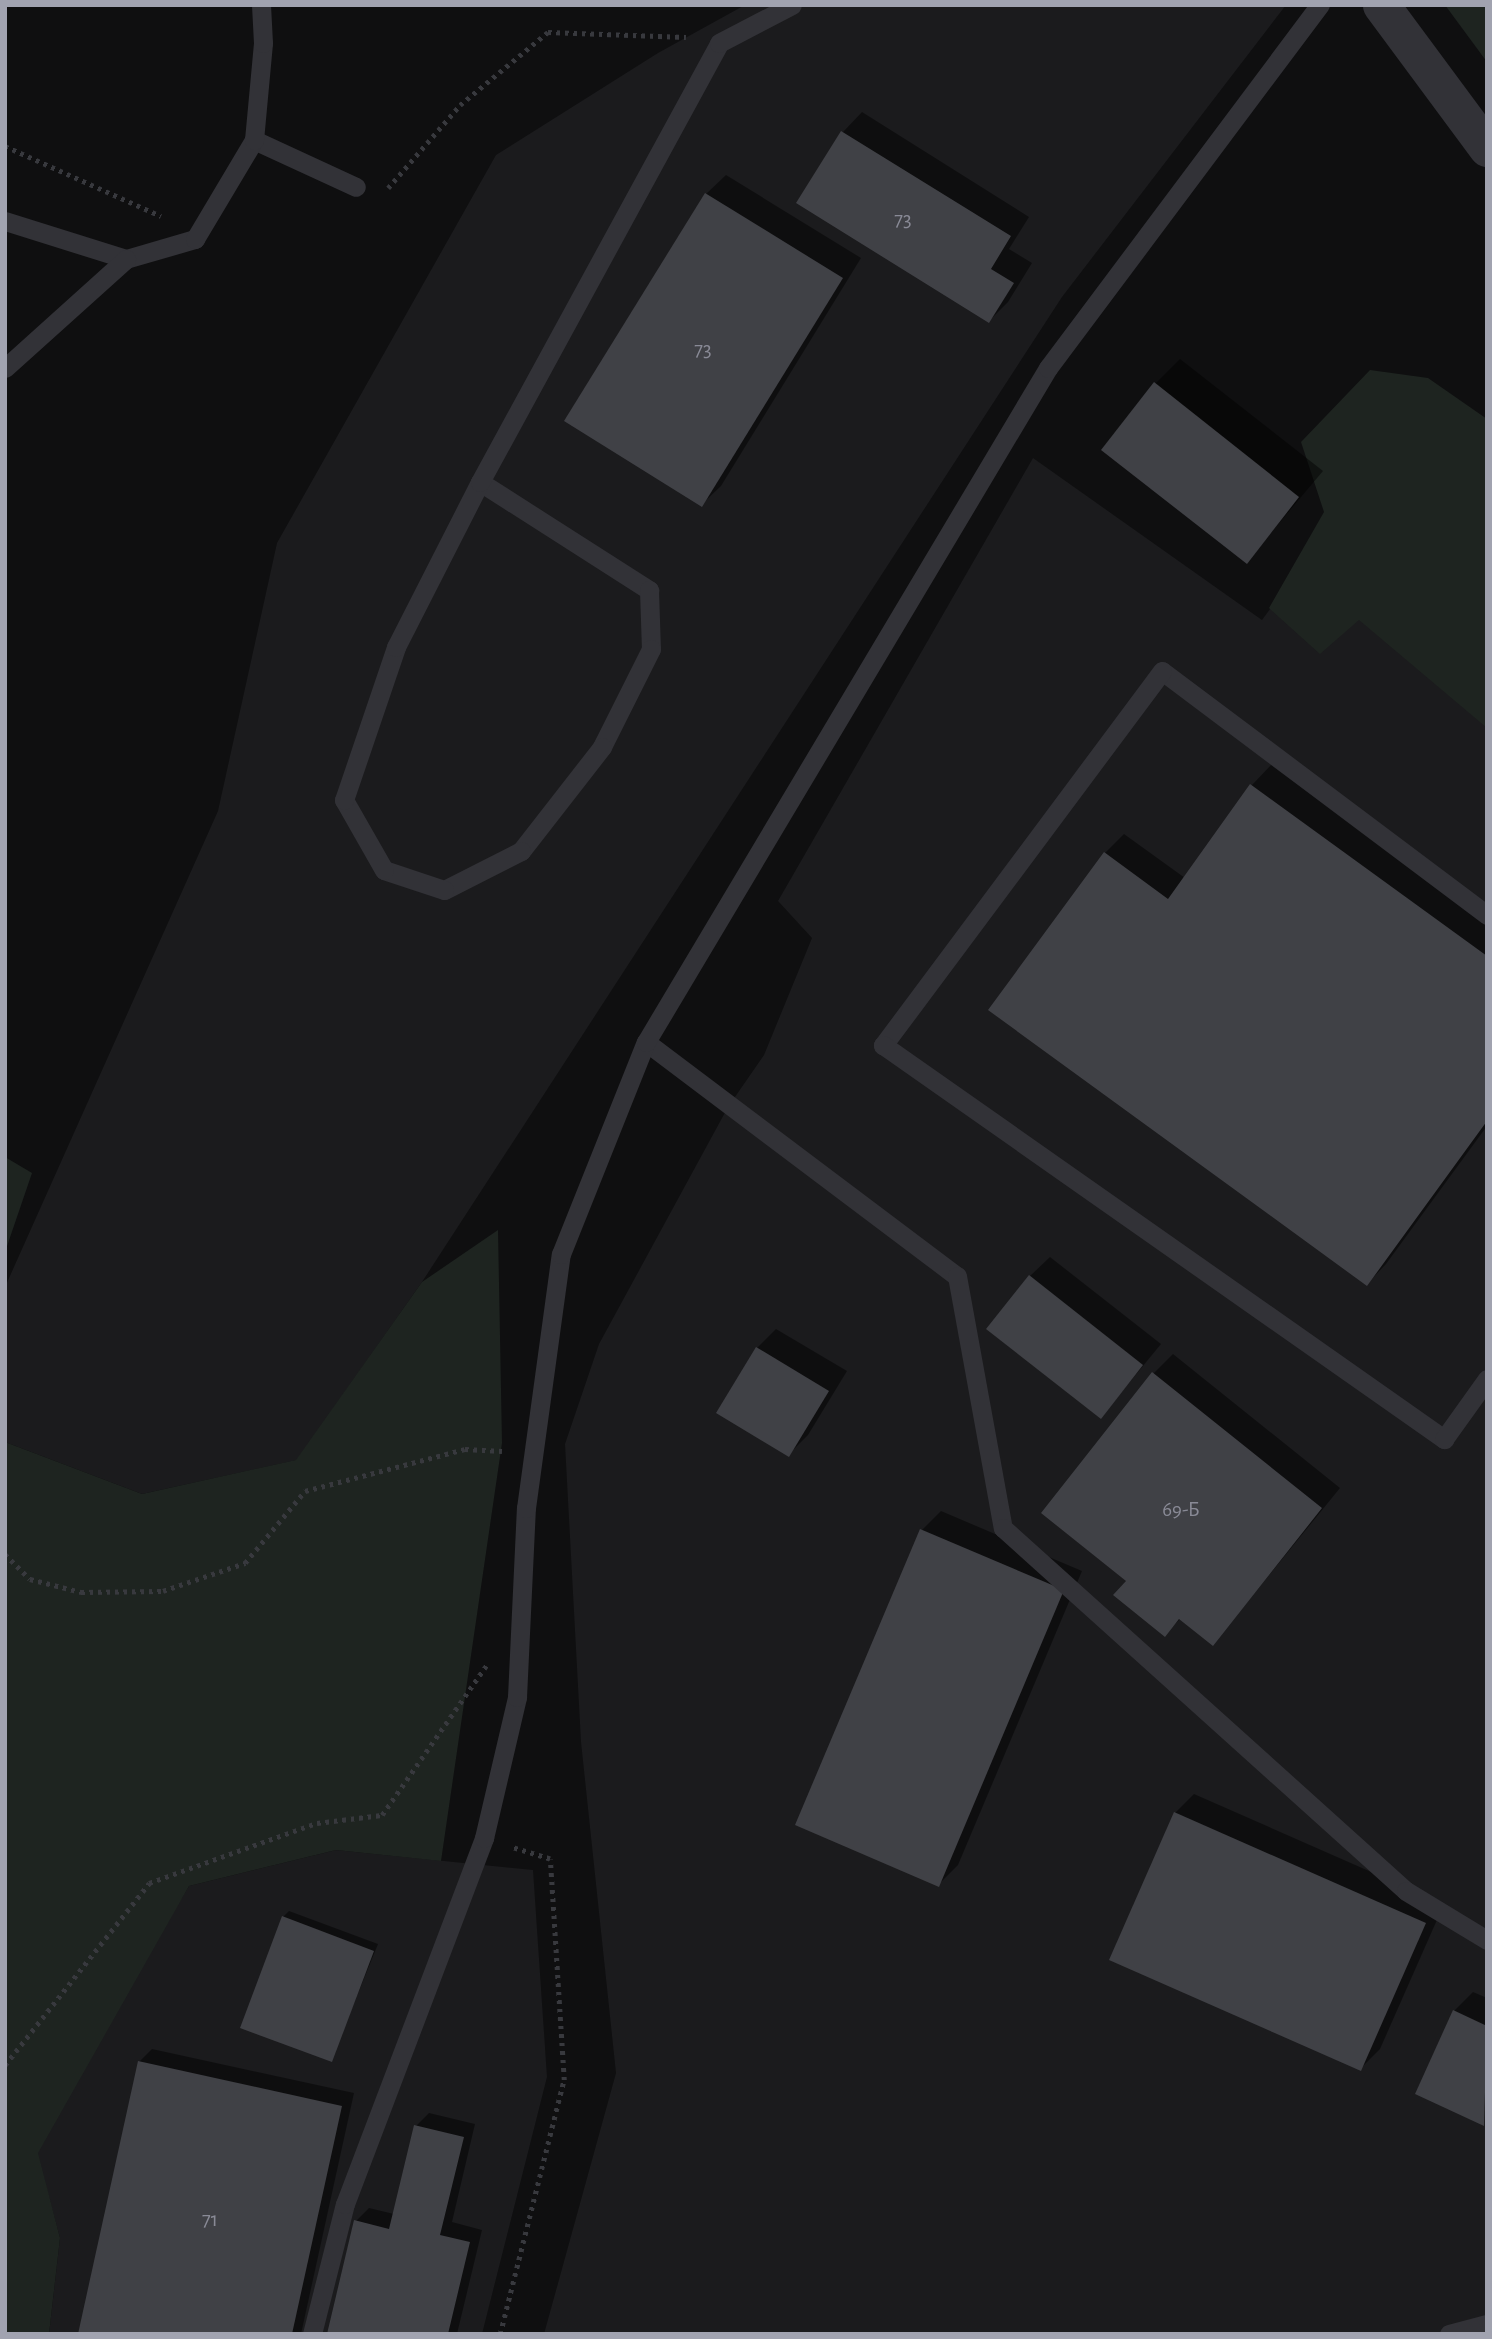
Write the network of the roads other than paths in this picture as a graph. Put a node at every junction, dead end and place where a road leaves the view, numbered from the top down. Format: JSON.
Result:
{"nodes":[{"id":1,"x":261,"y":5,"type":"edge"},
{"id":2,"x":792,"y":5,"type":"edge"},
{"id":3,"x":1320,"y":5,"type":"edge"},
{"id":4,"x":1381,"y":5,"type":"edge"},
{"id":5,"x":254,"y":140,"type":"junction"},
{"id":6,"x":1487,"y":148,"type":"edge"},
{"id":7,"x":356,"y":187,"type":"road end"},
{"id":8,"x":5,"y":221,"type":"edge"},
{"id":9,"x":126,"y":259,"type":"junction"},
{"id":10,"x":5,"y":368,"type":"edge"},
{"id":11,"x":480,"y":482,"type":"junction"},
{"id":12,"x":1487,"y":915,"type":"edge"},
{"id":13,"x":646,"y":1042,"type":"junction"},
{"id":14,"x":1487,"y":1379,"type":"edge"},
{"id":15,"x":1487,"y":1940,"type":"edge"},
{"id":16,"x":1487,"y":2324,"type":"edge"},
{"id":17,"x":313,"y":2334,"type":"edge"},
{"id":18,"x":1449,"y":2334,"type":"edge"}],
"edges":[{"from":1,"to":5,"type":"lane"},
{"from":2,"to":11,"type":"lane"},
{"from":3,"to":13,"type":"lane"},
{"from":4,"to":6,"type":"street"},
{"from":5,"to":7,"type":"lane"},
{"from":5,"to":9,"type":"lane"},
{"from":8,"to":9,"type":"lane"},
{"from":9,"to":10,"type":"lane"},
{"from":11,"to":11,"type":"lane"},
{"from":12,"to":14,"type":"lane"},
{"from":13,"to":15,"type":"lane"},
{"from":13,"to":17,"type":"lane"},
{"from":16,"to":18,"type":"lane"}]}
